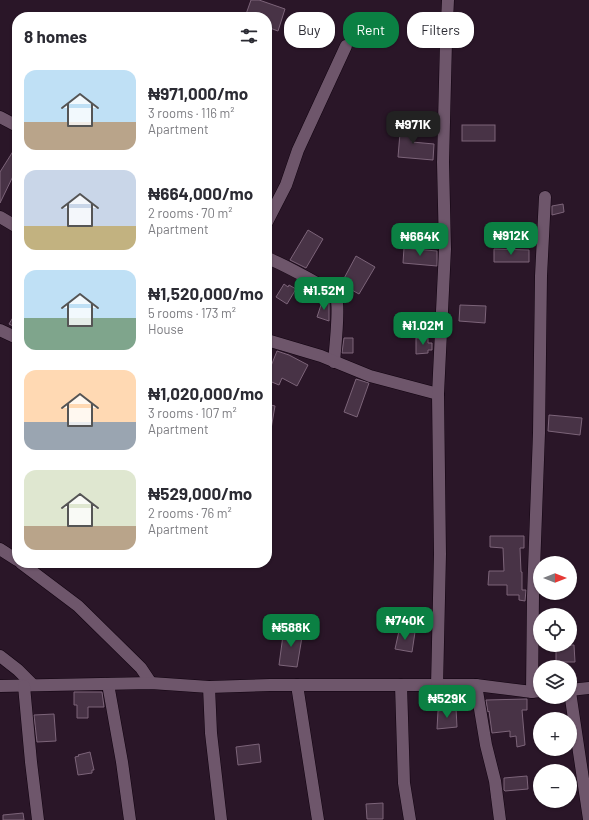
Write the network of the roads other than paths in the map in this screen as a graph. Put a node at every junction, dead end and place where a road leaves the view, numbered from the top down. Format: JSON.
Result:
{"nodes":[{"id":1,"x":448,"y":0,"type":"edge"},
{"id":2,"x":345,"y":48,"type":"edge"},
{"id":3,"x":0,"y":117,"type":"edge"},
{"id":4,"x":12,"y":123,"type":"edge"},
{"id":5,"x":545,"y":197,"type":"dead end"},
{"id":6,"x":272,"y":212,"type":"edge"},
{"id":7,"x":0,"y":217,"type":"edge"},
{"id":8,"x":12,"y":224,"type":"edge"},
{"id":9,"x":272,"y":261,"type":"edge"},
{"id":10,"x":0,"y":330,"type":"edge"},
{"id":11,"x":12,"y":336,"type":"edge"},
{"id":12,"x":272,"y":341,"type":"edge"},
{"id":13,"x":334,"y":362,"type":"junction"},
{"id":14,"x":438,"y":394,"type":"junction"},
{"id":15,"x":0,"y":549,"type":"edge"},
{"id":16,"x":12,"y":557,"type":"edge"},
{"id":17,"x":28,"y":568,"type":"edge"},
{"id":18,"x":0,"y":656,"type":"edge"},
{"id":19,"x":535,"y":660,"type":"edge"},
{"id":20,"x":151,"y":683,"type":"junction"},
{"id":21,"x":108,"y":684,"type":"junction"},
{"id":22,"x":28,"y":685,"type":"junction"},
{"id":23,"x":297,"y":685,"type":"junction"},
{"id":24,"x":402,"y":685,"type":"junction"},
{"id":25,"x":476,"y":685,"type":"junction"},
{"id":26,"x":0,"y":686,"type":"edge"},
{"id":27,"x":209,"y":686,"type":"junction"},
{"id":28,"x":437,"y":686,"type":"junction"},
{"id":29,"x":589,"y":688,"type":"edge"},
{"id":30,"x":577,"y":690,"type":"edge"},
{"id":31,"x":533,"y":692,"type":"edge"},
{"id":32,"x":572,"y":704,"type":"edge"},
{"id":33,"x":589,"y":819,"type":"edge"},
{"id":34,"x":38,"y":820,"type":"edge"},
{"id":35,"x":130,"y":820,"type":"edge"},
{"id":36,"x":221,"y":820,"type":"edge"},
{"id":37,"x":318,"y":820,"type":"edge"},
{"id":38,"x":410,"y":820,"type":"edge"},
{"id":39,"x":500,"y":820,"type":"edge"}],
"edges":[{"from":1,"to":14,"type":"street"},
{"from":2,"to":6,"type":"street"},
{"from":3,"to":4,"type":"street"},
{"from":5,"to":19,"type":"street"},
{"from":7,"to":8,"type":"street"},
{"from":9,"to":13,"type":"street"},
{"from":10,"to":11,"type":"street"},
{"from":12,"to":13,"type":"street"},
{"from":13,"to":14,"type":"street"},
{"from":14,"to":28,"type":"street"},
{"from":15,"to":16,"type":"street"},
{"from":17,"to":20,"type":"street"},
{"from":18,"to":22,"type":"street"},
{"from":20,"to":21,"type":"street"},
{"from":20,"to":27,"type":"street"},
{"from":21,"to":22,"type":"street"},
{"from":21,"to":35,"type":"street"},
{"from":22,"to":26,"type":"street"},
{"from":22,"to":34,"type":"street"},
{"from":23,"to":24,"type":"street"},
{"from":23,"to":27,"type":"street"},
{"from":23,"to":37,"type":"street"},
{"from":24,"to":28,"type":"street"},
{"from":24,"to":38,"type":"street"},
{"from":25,"to":28,"type":"street"},
{"from":25,"to":31,"type":"street"},
{"from":25,"to":39,"type":"street"},
{"from":27,"to":36,"type":"street"},
{"from":29,"to":30,"type":"street"},
{"from":32,"to":33,"type":"street"}]}
